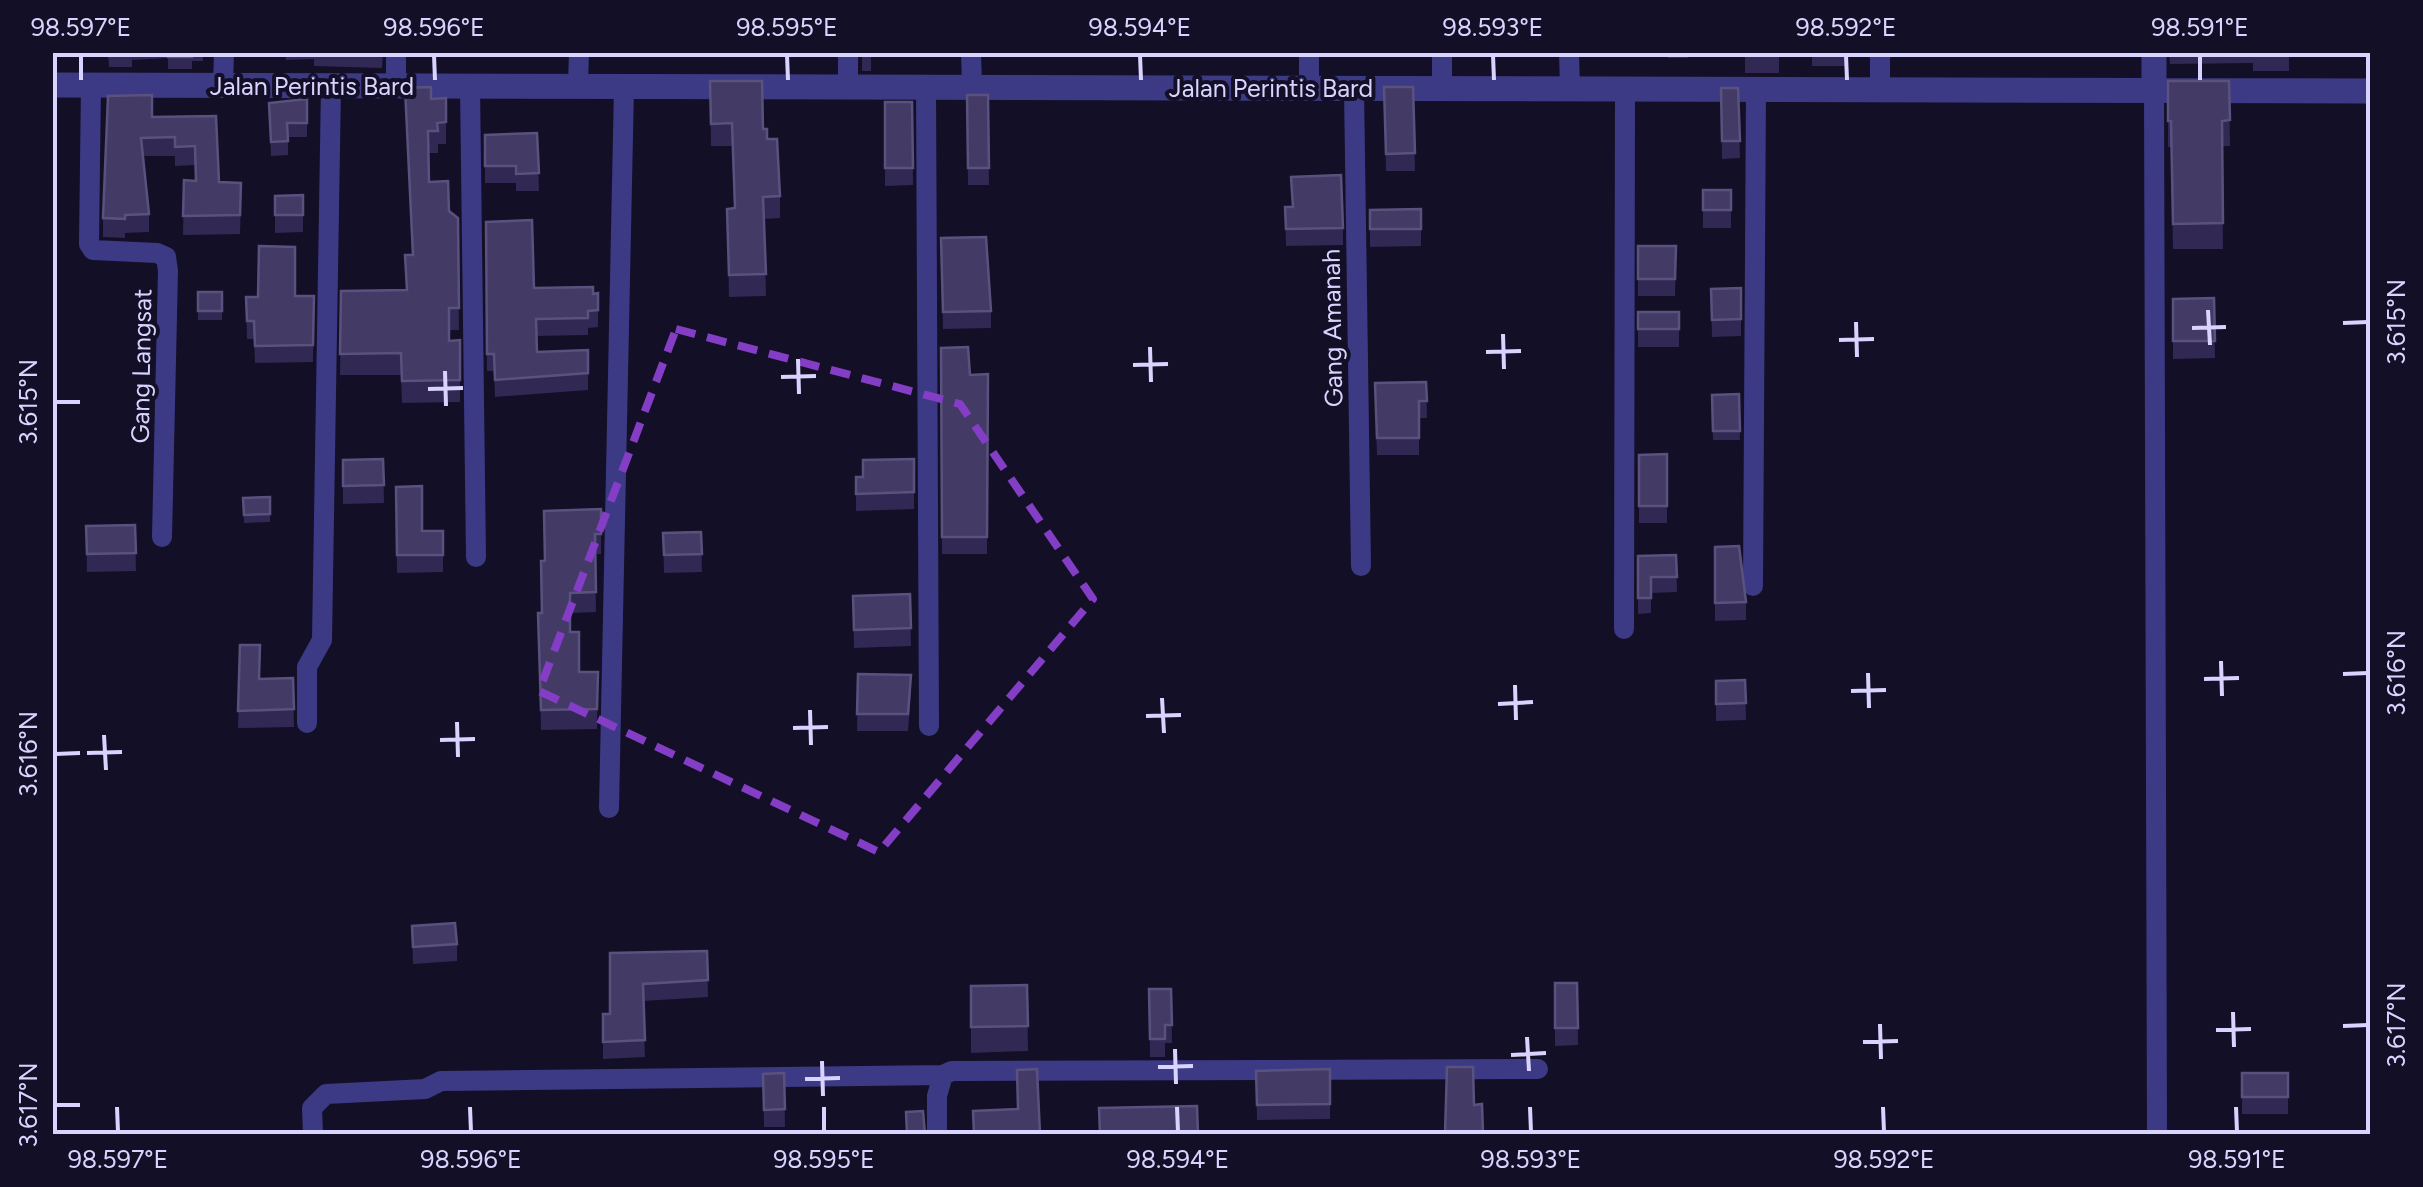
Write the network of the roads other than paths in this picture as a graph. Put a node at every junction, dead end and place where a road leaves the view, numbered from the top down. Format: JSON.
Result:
{"nodes":[{"id":1,"x":224,"y":52,"type":"edge"},
{"id":2,"x":396,"y":52,"type":"edge"},
{"id":3,"x":579,"y":52,"type":"edge"},
{"id":4,"x":848,"y":52,"type":"edge"},
{"id":5,"x":971,"y":52,"type":"edge"},
{"id":6,"x":1309,"y":52,"type":"edge"},
{"id":7,"x":1442,"y":52,"type":"edge"},
{"id":8,"x":1570,"y":52,"type":"edge"},
{"id":9,"x":1880,"y":52,"type":"edge"},
{"id":10,"x":2154,"y":52,"type":"edge"},
{"id":11,"x":52,"y":85,"type":"edge"},
{"id":12,"x":91,"y":85,"type":"junction"},
{"id":13,"x":223,"y":86,"type":"junction"},
{"id":14,"x":331,"y":86,"type":"junction"},
{"id":15,"x":396,"y":86,"type":"junction"},
{"id":16,"x":470,"y":86,"type":"junction"},
{"id":17,"x":578,"y":86,"type":"junction"},
{"id":18,"x":624,"y":86,"type":"junction"},
{"id":19,"x":848,"y":87,"type":"junction"},
{"id":20,"x":926,"y":87,"type":"junction"},
{"id":21,"x":972,"y":88,"type":"junction"},
{"id":22,"x":1309,"y":88,"type":"junction"},
{"id":23,"x":1354,"y":88,"type":"junction"},
{"id":24,"x":1442,"y":89,"type":"junction"},
{"id":25,"x":1570,"y":89,"type":"junction"},
{"id":26,"x":1625,"y":89,"type":"junction"},
{"id":27,"x":1756,"y":90,"type":"junction"},
{"id":28,"x":1880,"y":90,"type":"junction"},
{"id":29,"x":2154,"y":90,"type":"junction"},
{"id":30,"x":2370,"y":91,"type":"edge"},
{"id":31,"x":162,"y":537,"type":"dead end"},
{"id":32,"x":476,"y":557,"type":"dead end"},
{"id":33,"x":1360,"y":566,"type":"dead end"},
{"id":34,"x":1753,"y":586,"type":"dead end"},
{"id":35,"x":1624,"y":629,"type":"dead end"},
{"id":36,"x":307,"y":723,"type":"dead end"},
{"id":37,"x":929,"y":726,"type":"dead end"},
{"id":38,"x":610,"y":808,"type":"dead end"},
{"id":39,"x":1538,"y":1069,"type":"dead end"},
{"id":40,"x":943,"y":1075,"type":"junction"},
{"id":41,"x":312,"y":1134,"type":"edge"},
{"id":42,"x":937,"y":1134,"type":"edge"},
{"id":43,"x":2157,"y":1134,"type":"edge"}],
"edges":[{"from":1,"to":13,"type":"street"},
{"from":2,"to":15,"type":"street"},
{"from":3,"to":17,"type":"street"},
{"from":4,"to":19,"type":"street"},
{"from":5,"to":21,"type":"street"},
{"from":6,"to":22,"type":"street"},
{"from":7,"to":24,"type":"street"},
{"from":8,"to":25,"type":"street"},
{"from":9,"to":28,"type":"street"},
{"from":10,"to":29,"type":"street"},
{"from":11,"to":12,"type":"street","name":"Jalan Perintis Bard"},
{"from":12,"to":13,"type":"street","name":"Jalan Perintis Bard"},
{"from":12,"to":31,"type":"street","name":"Gang Langsat"},
{"from":13,"to":14,"type":"street","name":"Jalan Perintis Bard"},
{"from":14,"to":15,"type":"street","name":"Jalan Perintis Bard"},
{"from":14,"to":36,"type":"street"},
{"from":15,"to":16,"type":"street","name":"Jalan Perintis Bard"},
{"from":16,"to":17,"type":"street","name":"Jalan Perintis Bard"},
{"from":16,"to":32,"type":"street"},
{"from":17,"to":18,"type":"street","name":"Jalan Perintis Bard"},
{"from":18,"to":19,"type":"street","name":"Jalan Perintis Bard"},
{"from":18,"to":38,"type":"street"},
{"from":19,"to":20,"type":"street","name":"Jalan Perintis Bard"},
{"from":20,"to":21,"type":"street","name":"Jalan Perintis Bard"},
{"from":20,"to":37,"type":"street"},
{"from":21,"to":22,"type":"street","name":"Jalan Perintis Bard"},
{"from":22,"to":23,"type":"street","name":"Jalan Perintis Bard"},
{"from":23,"to":24,"type":"street","name":"Jalan Perintis Bard"},
{"from":23,"to":33,"type":"street","name":"Gang Amanah"},
{"from":24,"to":25,"type":"street","name":"Jalan Perintis Bard"},
{"from":25,"to":26,"type":"street","name":"Jalan Perintis Bard"},
{"from":26,"to":27,"type":"street","name":"Jalan Perintis Bard"},
{"from":26,"to":35,"type":"street"},
{"from":27,"to":28,"type":"street","name":"Jalan Perintis Bard"},
{"from":27,"to":34,"type":"street"},
{"from":28,"to":29,"type":"street","name":"Jalan Perintis Bard"},
{"from":29,"to":30,"type":"street","name":"Jalan Perintis Bard"},
{"from":29,"to":43,"type":"street"},
{"from":39,"to":40,"type":"street"},
{"from":40,"to":41,"type":"street"},
{"from":40,"to":42,"type":"street"}]}
